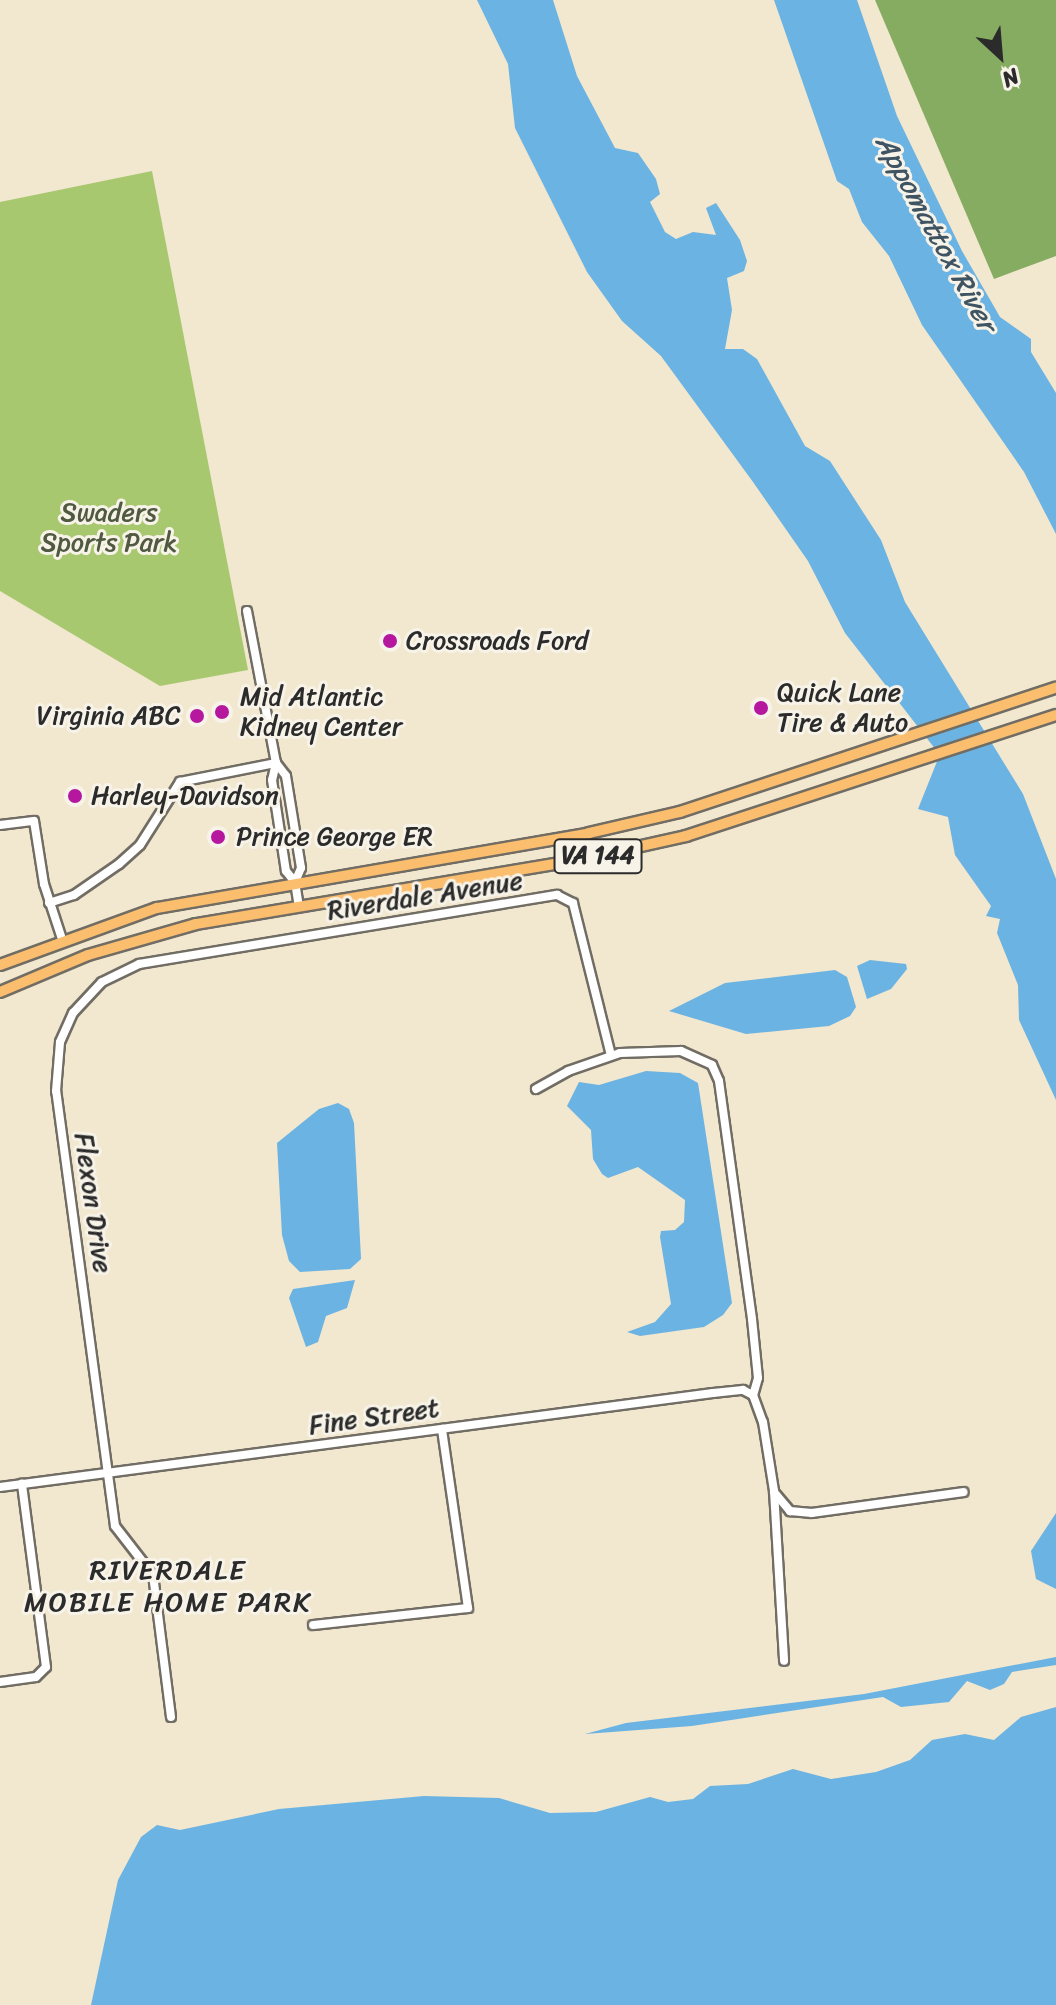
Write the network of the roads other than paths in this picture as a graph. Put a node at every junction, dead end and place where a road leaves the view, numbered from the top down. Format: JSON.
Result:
{"nodes":[{"id":1,"x":247,"y":611,"type":"dead end"},
{"id":2,"x":1056,"y":688,"type":"edge"},
{"id":3,"x":1056,"y":715,"type":"edge"},
{"id":4,"x":276,"y":763,"type":"junction"},
{"id":5,"x":0,"y":825,"type":"edge"},
{"id":6,"x":295,"y":882,"type":"junction"},
{"id":7,"x":49,"y":903,"type":"junction"},
{"id":8,"x":299,"y":907,"type":"junction"},
{"id":9,"x":62,"y":939,"type":"junction"},
{"id":10,"x":0,"y":965,"type":"edge"},
{"id":11,"x":128,"y":968,"type":"joint"},
{"id":12,"x":0,"y":992,"type":"edge"},
{"id":13,"x":611,"y":1055,"type":"junction"},
{"id":14,"x":536,"y":1089,"type":"dead end"},
{"id":15,"x":753,"y":1395,"type":"junction"},
{"id":16,"x":442,"y":1429,"type":"junction"},
{"id":17,"x":111,"y":1472,"type":"junction"},
{"id":18,"x":22,"y":1484,"type":"junction"},
{"id":19,"x":0,"y":1487,"type":"edge"},
{"id":20,"x":774,"y":1491,"type":"junction"},
{"id":21,"x":964,"y":1492,"type":"dead end"},
{"id":22,"x":313,"y":1625,"type":"dead end"},
{"id":23,"x":784,"y":1661,"type":"dead end"},
{"id":24,"x":0,"y":1682,"type":"edge"},
{"id":25,"x":171,"y":1717,"type":"dead end"}],
"edges":[{"from":1,"to":4,"type":"street"},
{"from":2,"to":6,"type":"main road","number":"VA 144"},
{"from":3,"to":8,"type":"main road","number":"VA 144"},
{"from":4,"to":6,"type":"street"},
{"from":4,"to":6,"type":"street"},
{"from":4,"to":7,"type":"street"},
{"from":5,"to":7,"type":"street"},
{"from":6,"to":8,"type":"street"},
{"from":6,"to":9,"type":"main road","number":"VA 144"},
{"from":7,"to":9,"type":"street"},
{"from":8,"to":12,"type":"main road","number":"VA 144"},
{"from":9,"to":10,"type":"main road","number":"VA 144"},
{"from":11,"to":13,"type":"street","name":"Riverdale Avenue"},
{"from":11,"to":17,"type":"street","name":"Flexon Drive"},
{"from":13,"to":14,"type":"street"},
{"from":13,"to":15,"type":"street"},
{"from":15,"to":16,"type":"street","name":"Fine Street"},
{"from":15,"to":20,"type":"street"},
{"from":16,"to":17,"type":"street","name":"Fine Street"},
{"from":16,"to":22,"type":"street"},
{"from":17,"to":18,"type":"street","name":"Fine Street"},
{"from":17,"to":25,"type":"street","name":"Flexon Drive"},
{"from":18,"to":19,"type":"street","name":"Fine Street"},
{"from":18,"to":24,"type":"street"},
{"from":20,"to":21,"type":"street"},
{"from":20,"to":23,"type":"street"}]}
